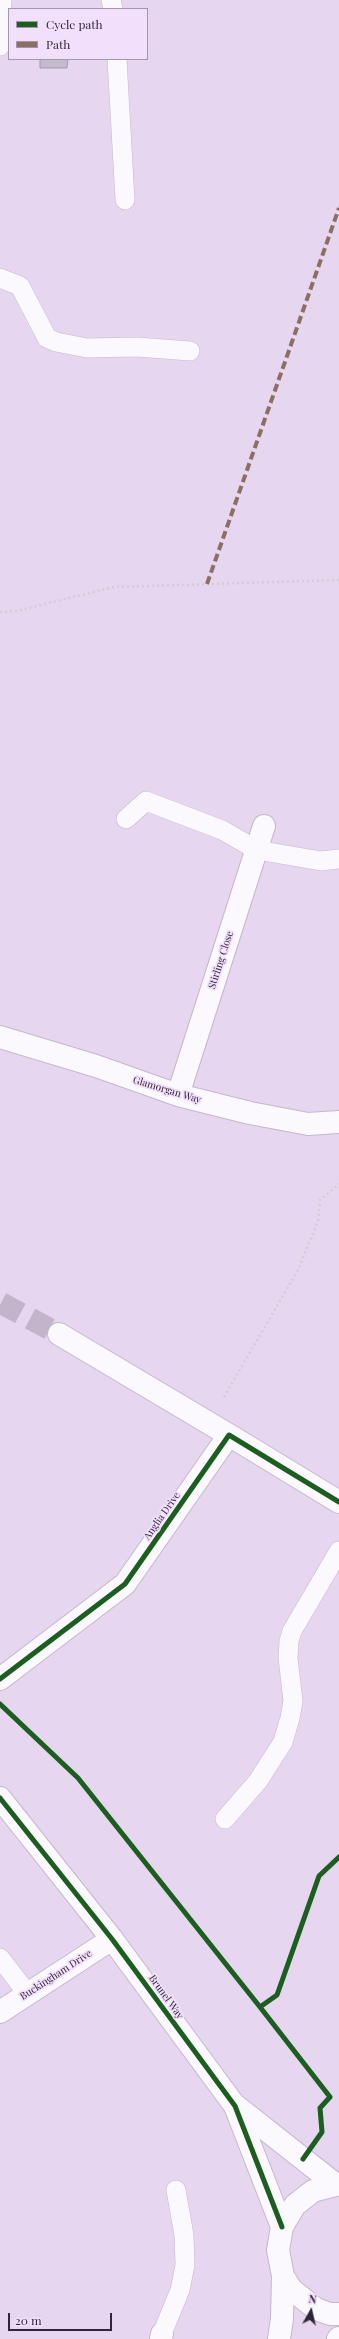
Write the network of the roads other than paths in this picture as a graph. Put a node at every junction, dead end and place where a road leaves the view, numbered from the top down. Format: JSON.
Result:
{"nodes":[{"id":1,"x":2,"y":0,"type":"edge"},
{"id":2,"x":0,"y":46,"type":"edge"},
{"id":3,"x":117,"y":60,"type":"edge"},
{"id":4,"x":125,"y":200,"type":"dead end"},
{"id":5,"x":0,"y":278,"type":"edge"},
{"id":6,"x":190,"y":351,"type":"dead end"},
{"id":7,"x":126,"y":818,"type":"dead end"},
{"id":8,"x":264,"y":826,"type":"dead end"},
{"id":9,"x":257,"y":850,"type":"junction"},
{"id":10,"x":339,"y":859,"type":"edge"},
{"id":11,"x":0,"y":1037,"type":"edge"},
{"id":12,"x":178,"y":1095,"type":"junction"},
{"id":13,"x":339,"y":1122,"type":"edge"},
{"id":14,"x":59,"y":1334,"type":"tunnel mouth"},
{"id":15,"x":229,"y":1435,"type":"junction"},
{"id":16,"x":339,"y":1502,"type":"edge"},
{"id":17,"x":339,"y":1550,"type":"edge"},
{"id":18,"x":0,"y":1679,"type":"edge"},
{"id":19,"x":0,"y":1798,"type":"edge"},
{"id":20,"x":225,"y":1819,"type":"dead end"},
{"id":21,"x":112,"y":1939,"type":"junction"},
{"id":22,"x":0,"y":1958,"type":"edge"},
{"id":23,"x":27,"y":1993,"type":"junction"},
{"id":24,"x":0,"y":2012,"type":"edge"},
{"id":25,"x":235,"y":2106,"type":"junction"},
{"id":26,"x":337,"y":2184,"type":"edge"},
{"id":27,"x":176,"y":2190,"type":"dead end"},
{"id":28,"x":282,"y":2227,"type":"junction"},
{"id":29,"x":283,"y":2276,"type":"junction"},
{"id":30,"x":339,"y":2314,"type":"edge"},
{"id":31,"x":161,"y":2336,"type":"edge"},
{"id":32,"x":279,"y":2339,"type":"edge"}],
"edges":[{"from":1,"to":2,"type":"lane"},
{"from":3,"to":4,"type":"lane"},
{"from":5,"to":6,"type":"lane"},
{"from":7,"to":9,"type":"lane"},
{"from":8,"to":9,"type":"street","name":"Stirling Close"},
{"from":9,"to":10,"type":"lane"},
{"from":9,"to":12,"type":"street","name":"Stirling Close"},
{"from":11,"to":12,"type":"street","name":"Glamorgan Way"},
{"from":12,"to":13,"type":"street","name":"Glamorgan Way"},
{"from":14,"to":15,"type":"street"},
{"from":15,"to":16,"type":"street"},
{"from":15,"to":18,"type":"street","name":"Anglia Drive"},
{"from":17,"to":20,"type":"lane"},
{"from":19,"to":21,"type":"street","name":"Brunel Way"},
{"from":21,"to":23,"type":"street","name":"Buckingham Drive"},
{"from":21,"to":25,"type":"street","name":"Brunel Way"},
{"from":22,"to":23,"type":"lane"},
{"from":23,"to":24,"type":"street","name":"Buckingham Drive"},
{"from":25,"to":26,"type":"street","name":"Brunel Way"},
{"from":25,"to":28,"type":"street","name":"Brunel Way"},
{"from":26,"to":28,"type":"street"},
{"from":27,"to":31,"type":"lane"},
{"from":28,"to":29,"type":"street"},
{"from":29,"to":30,"type":"street"},
{"from":29,"to":32,"type":"street"}]}
